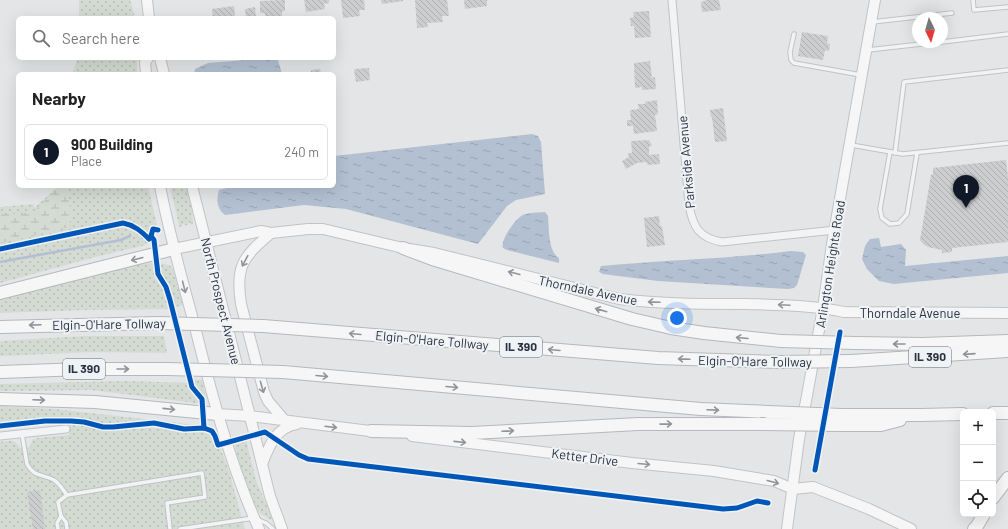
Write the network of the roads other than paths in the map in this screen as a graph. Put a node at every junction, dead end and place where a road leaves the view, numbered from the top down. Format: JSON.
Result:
{"nodes":[{"id":1,"x":147,"y":0,"type":"edge"},
{"id":2,"x":672,"y":0,"type":"edge"},
{"id":3,"x":875,"y":0,"type":"edge"},
{"id":4,"x":973,"y":0,"type":"edge"},
{"id":5,"x":1008,"y":7,"type":"edge"},
{"id":6,"x":952,"y":13,"type":"dead end"},
{"id":7,"x":149,"y":16,"type":"edge"},
{"id":8,"x":871,"y":22,"type":"junction"},
{"id":9,"x":794,"y":34,"type":"dead end"},
{"id":10,"x":1008,"y":34,"type":"edge"},
{"id":11,"x":948,"y":41,"type":"edge"},
{"id":12,"x":912,"y":45,"type":"edge"},
{"id":13,"x":866,"y":50,"type":"junction"},
{"id":14,"x":146,"y":60,"type":"edge"},
{"id":15,"x":160,"y":60,"type":"edge"},
{"id":16,"x":1008,"y":70,"type":"edge"},
{"id":17,"x":146,"y":72,"type":"edge"},
{"id":18,"x":164,"y":72,"type":"edge"},
{"id":19,"x":862,"y":75,"type":"junction"},
{"id":20,"x":1008,"y":143,"type":"edge"},
{"id":21,"x":850,"y":145,"type":"junction"},
{"id":22,"x":890,"y":152,"type":"junction"},
{"id":23,"x":895,"y":153,"type":"junction"},
{"id":24,"x":917,"y":153,"type":"junction"},
{"id":25,"x":160,"y":188,"type":"edge"},
{"id":26,"x":192,"y":188,"type":"edge"},
{"id":27,"x":835,"y":230,"type":"junction"},
{"id":28,"x":271,"y":233,"type":"junction"},
{"id":29,"x":206,"y":242,"type":"junction"},
{"id":30,"x":403,"y":248,"type":"junction"},
{"id":31,"x":174,"y":249,"type":"junction"},
{"id":32,"x":0,"y":293,"type":"edge"},
{"id":33,"x":823,"y":308,"type":"junction"},
{"id":34,"x":1008,"y":313,"type":"edge"},
{"id":35,"x":0,"y":327,"type":"edge"},
{"id":36,"x":1008,"y":341,"type":"edge"},
{"id":37,"x":1008,"y":351,"type":"edge"},
{"id":38,"x":0,"y":372,"type":"edge"},
{"id":39,"x":0,"y":398,"type":"edge"},
{"id":40,"x":1008,"y":412,"type":"edge"},
{"id":41,"x":996,"y":413,"type":"edge"},
{"id":42,"x":217,"y":414,"type":"junction"},
{"id":43,"x":960,"y":414,"type":"edge"},
{"id":44,"x":250,"y":416,"type":"junction"},
{"id":45,"x":841,"y":420,"type":"junction"},
{"id":46,"x":285,"y":421,"type":"junction"},
{"id":47,"x":303,"y":423,"type":"junction"},
{"id":48,"x":66,"y":430,"type":"dead end"},
{"id":49,"x":371,"y":431,"type":"junction"},
{"id":50,"x":22,"y":434,"type":"junction"},
{"id":51,"x":0,"y":436,"type":"edge"},
{"id":52,"x":262,"y":464,"type":"junction"},
{"id":53,"x":1008,"y":478,"type":"edge"},
{"id":54,"x":792,"y":489,"type":"junction"},
{"id":55,"x":996,"y":494,"type":"edge"},
{"id":56,"x":67,"y":495,"type":"junction"},
{"id":57,"x":61,"y":516,"type":"junction"},
{"id":58,"x":982,"y":517,"type":"edge"},
{"id":59,"x":988,"y":517,"type":"edge"},
{"id":60,"x":254,"y":518,"type":"junction"},
{"id":61,"x":58,"y":529,"type":"edge"},
{"id":62,"x":67,"y":529,"type":"edge"},
{"id":63,"x":170,"y":529,"type":"edge"},
{"id":64,"x":180,"y":529,"type":"edge"},
{"id":65,"x":259,"y":529,"type":"edge"},
{"id":66,"x":273,"y":529,"type":"edge"},
{"id":67,"x":282,"y":529,"type":"edge"},
{"id":68,"x":787,"y":529,"type":"edge"},
{"id":69,"x":911,"y":529,"type":"edge"},
{"id":70,"x":974,"y":529,"type":"edge"},
{"id":71,"x":986,"y":529,"type":"edge"}],
"edges":[{"from":1,"to":7,"type":"street"},
{"from":2,"to":27,"type":"street","name":"Parkside Avenue"},
{"from":3,"to":8,"type":"street","name":"Arlington Heights Road"},
{"from":4,"to":5,"type":"lane"},
{"from":6,"to":8,"type":"lane"},
{"from":8,"to":13,"type":"street","name":"Arlington Heights Road"},
{"from":9,"to":19,"type":"lane"},
{"from":10,"to":11,"type":"lane"},
{"from":12,"to":13,"type":"lane"},
{"from":13,"to":19,"type":"street","name":"Arlington Heights Road"},
{"from":14,"to":17,"type":"street"},
{"from":15,"to":18,"type":"street"},
{"from":16,"to":23,"type":"lane"},
{"from":19,"to":21,"type":"street","name":"Arlington Heights Road"},
{"from":20,"to":24,"type":"lane"},
{"from":21,"to":22,"type":"lane"},
{"from":21,"to":27,"type":"street","name":"Arlington Heights Road"},
{"from":22,"to":23,"type":"lane"},
{"from":22,"to":24,"type":"lane"},
{"from":23,"to":24,"type":"lane"},
{"from":25,"to":31,"type":"street"},
{"from":26,"to":29,"type":"street","name":"North Prospect Avenue"},
{"from":27,"to":33,"type":"street","name":"Arlington Heights Road"},
{"from":28,"to":29,"type":"street","name":"Thorndale Avenue"},
{"from":28,"to":30,"type":"street","name":"Thorndale Avenue"},
{"from":28,"to":46,"type":"street","one_way":true},
{"from":29,"to":31,"type":"street","name":"Thorndale Avenue"},
{"from":29,"to":44,"type":"street","name":"North Prospect Avenue"},
{"from":33,"to":30,"type":"street","name":"Thorndale Avenue","one_way":true},
{"from":36,"to":30,"type":"highway","number":"IL 390","one_way":true,"bridge":true},
{"from":31,"to":32,"type":"highway","one_way":true},
{"from":31,"to":42,"type":"street","one_way":true},
{"from":33,"to":34,"type":"street","name":"Thorndale Avenue"},
{"from":33,"to":54,"type":"street","name":"Arlington Heights Road"},
{"from":37,"to":35,"type":"highway","name":"Elgin-O'Hare Tollway","number":"IL 390","one_way":true,"bridge":true},
{"from":38,"to":45,"type":"highway","number":"IL 390","one_way":true,"bridge":true},
{"from":39,"to":42,"type":"highway","one_way":true},
{"from":40,"to":41,"type":"highway"},
{"from":42,"to":44,"type":"street","name":"Ketter Drive"},
{"from":42,"to":60,"type":"street"},
{"from":43,"to":45,"type":"highway","number":"IL 390"},
{"from":44,"to":46,"type":"street","name":"Ketter Drive"},
{"from":44,"to":52,"type":"street","name":"North Prospect Avenue"},
{"from":49,"to":45,"type":"highway","one_way":true,"bridge":true},
{"from":46,"to":47,"type":"street","name":"Ketter Drive"},
{"from":47,"to":49,"type":"street","name":"Ketter Drive","one_way":true},
{"from":47,"to":52,"type":"street"},
{"from":48,"to":50,"type":"street"},
{"from":49,"to":54,"type":"street","name":"Ketter Drive","one_way":true},
{"from":50,"to":51,"type":"street"},
{"from":50,"to":56,"type":"lane"},
{"from":52,"to":67,"type":"street","name":"North Prospect Avenue"},
{"from":53,"to":55,"type":"highway"},
{"from":54,"to":68,"type":"street","name":"Arlington Heights Road"},
{"from":54,"to":69,"type":"street","name":"Ketter Drive"},
{"from":56,"to":57,"type":"lane"},
{"from":56,"to":63,"type":"lane"},
{"from":57,"to":61,"type":"lane"},
{"from":57,"to":62,"type":"lane"},
{"from":58,"to":70,"type":"highway"},
{"from":59,"to":71,"type":"highway"},
{"from":60,"to":64,"type":"lane"},
{"from":60,"to":65,"type":"street"},
{"from":60,"to":66,"type":"lane"}]}
